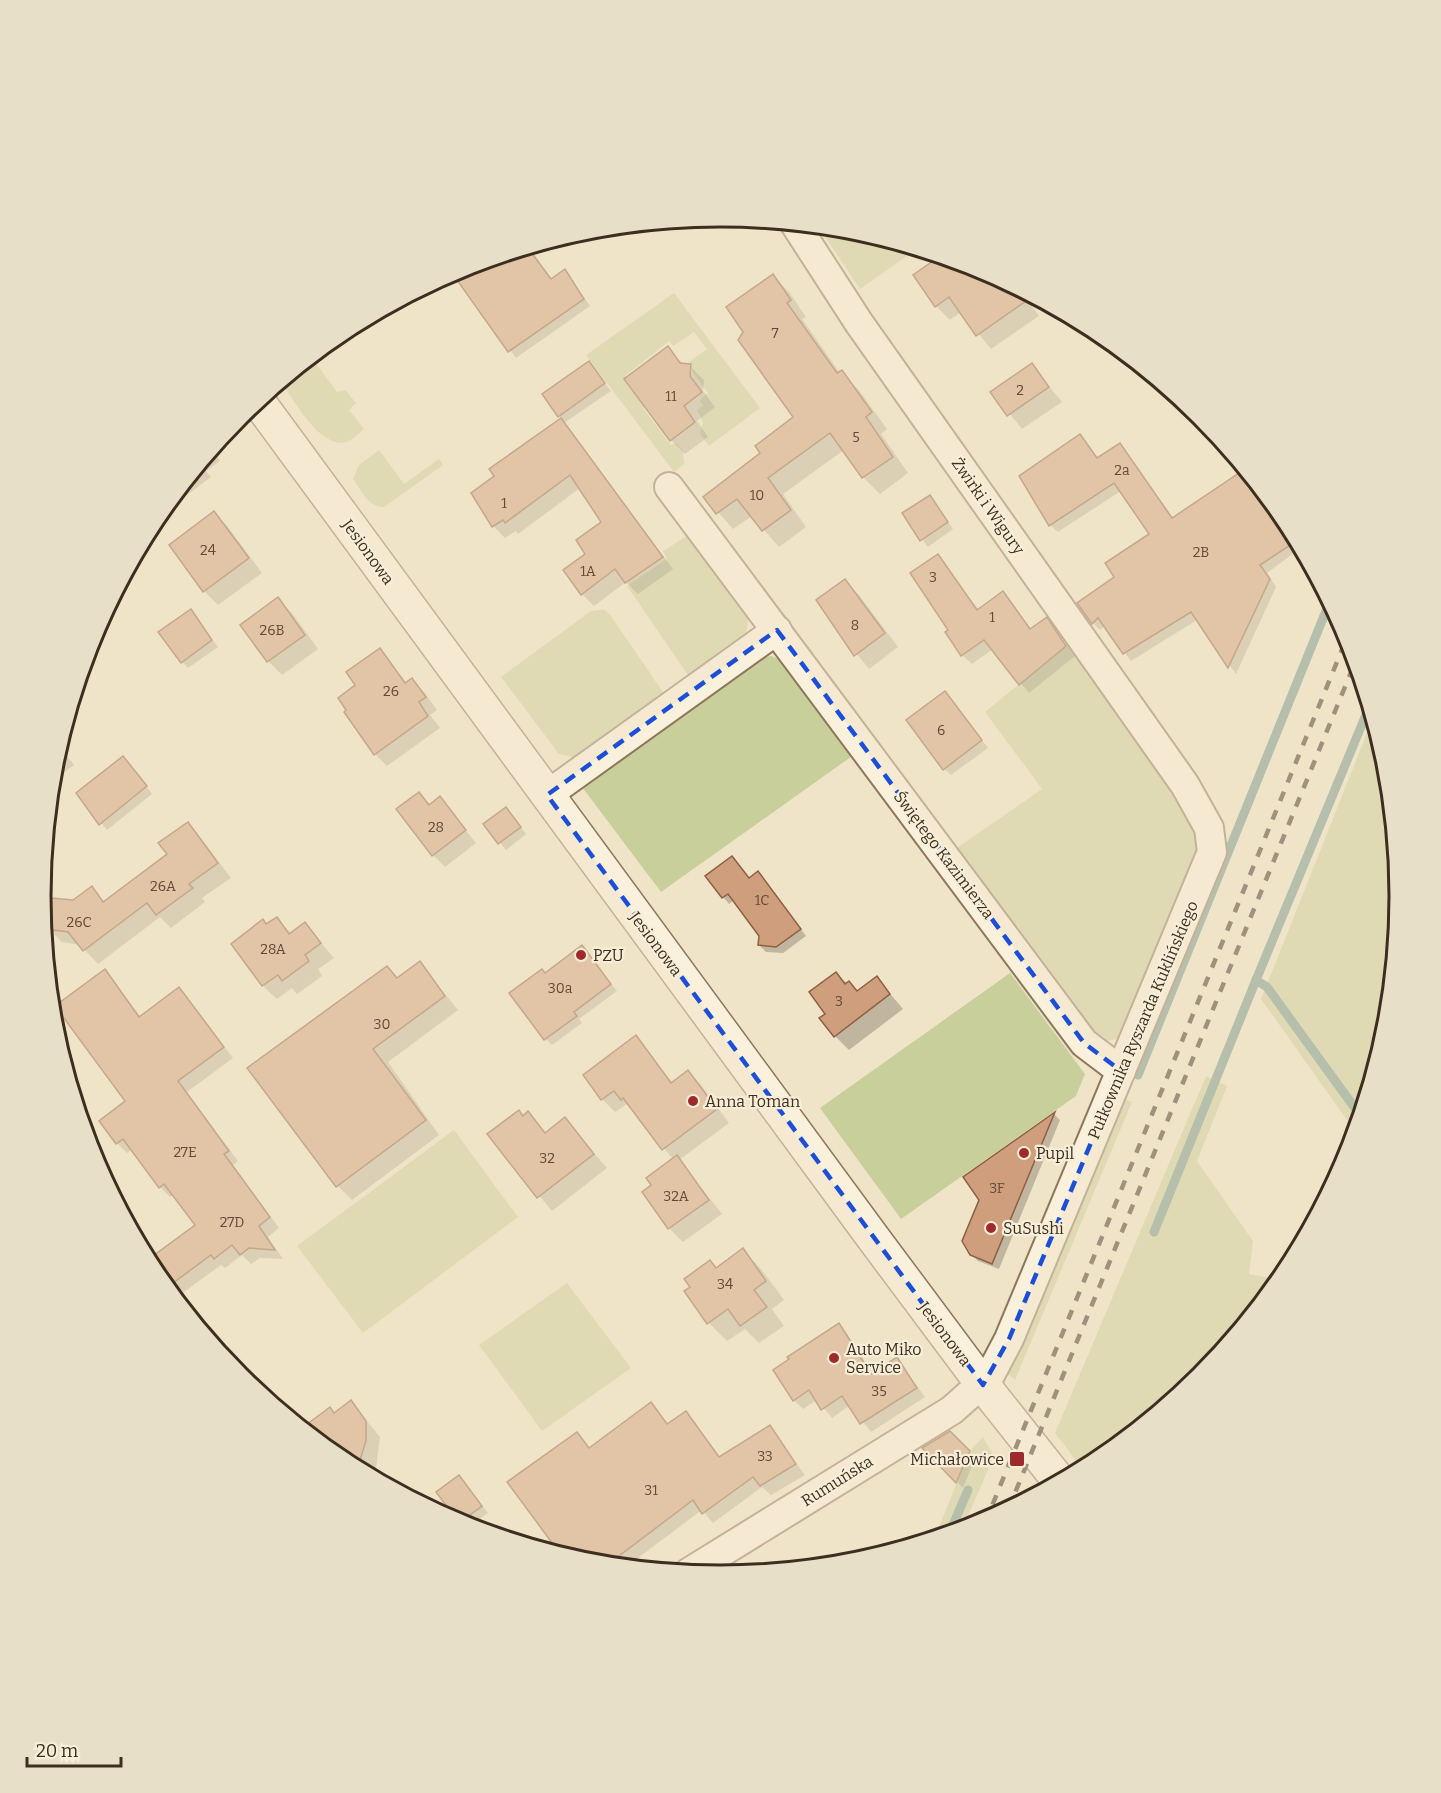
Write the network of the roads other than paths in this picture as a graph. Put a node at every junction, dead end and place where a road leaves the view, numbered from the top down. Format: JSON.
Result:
{"nodes":[{"id":1,"x":800,"y":232,"type":"edge"},
{"id":2,"x":263,"y":408,"type":"edge"},
{"id":3,"x":669,"y":487,"type":"dead end"},
{"id":4,"x":777,"y":630,"type":"junction"},
{"id":5,"x":1185,"y":785,"type":"joint"},
{"id":6,"x":547,"y":795,"type":"junction"},
{"id":7,"x":1121,"y":1071,"type":"junction"},
{"id":8,"x":983,"y":1385,"type":"junction"},
{"id":9,"x":1055,"y":1476,"type":"edge"},
{"id":10,"x":700,"y":1566,"type":"edge"}],
"edges":[{"from":1,"to":5,"type":"street","name":"Żwirki i Wigury"},
{"from":2,"to":6,"type":"street","name":"Jesionowa"},
{"from":3,"to":4,"type":"street","name":"Świętego Kazimierza"},
{"from":4,"to":6,"type":"street"},
{"from":4,"to":7,"type":"street","name":"Świętego Kazimierza"},
{"from":5,"to":7,"type":"street","name":"Pułkownika Ryszarda Kuklińskiego"},
{"from":6,"to":8,"type":"street","name":"Jesionowa"},
{"from":7,"to":8,"type":"street","name":"Pułkownika Ryszarda Kuklińskiego"},
{"from":8,"to":9,"type":"street","name":"Jesionowa"},
{"from":8,"to":10,"type":"street","name":"Rumuńska"}]}
